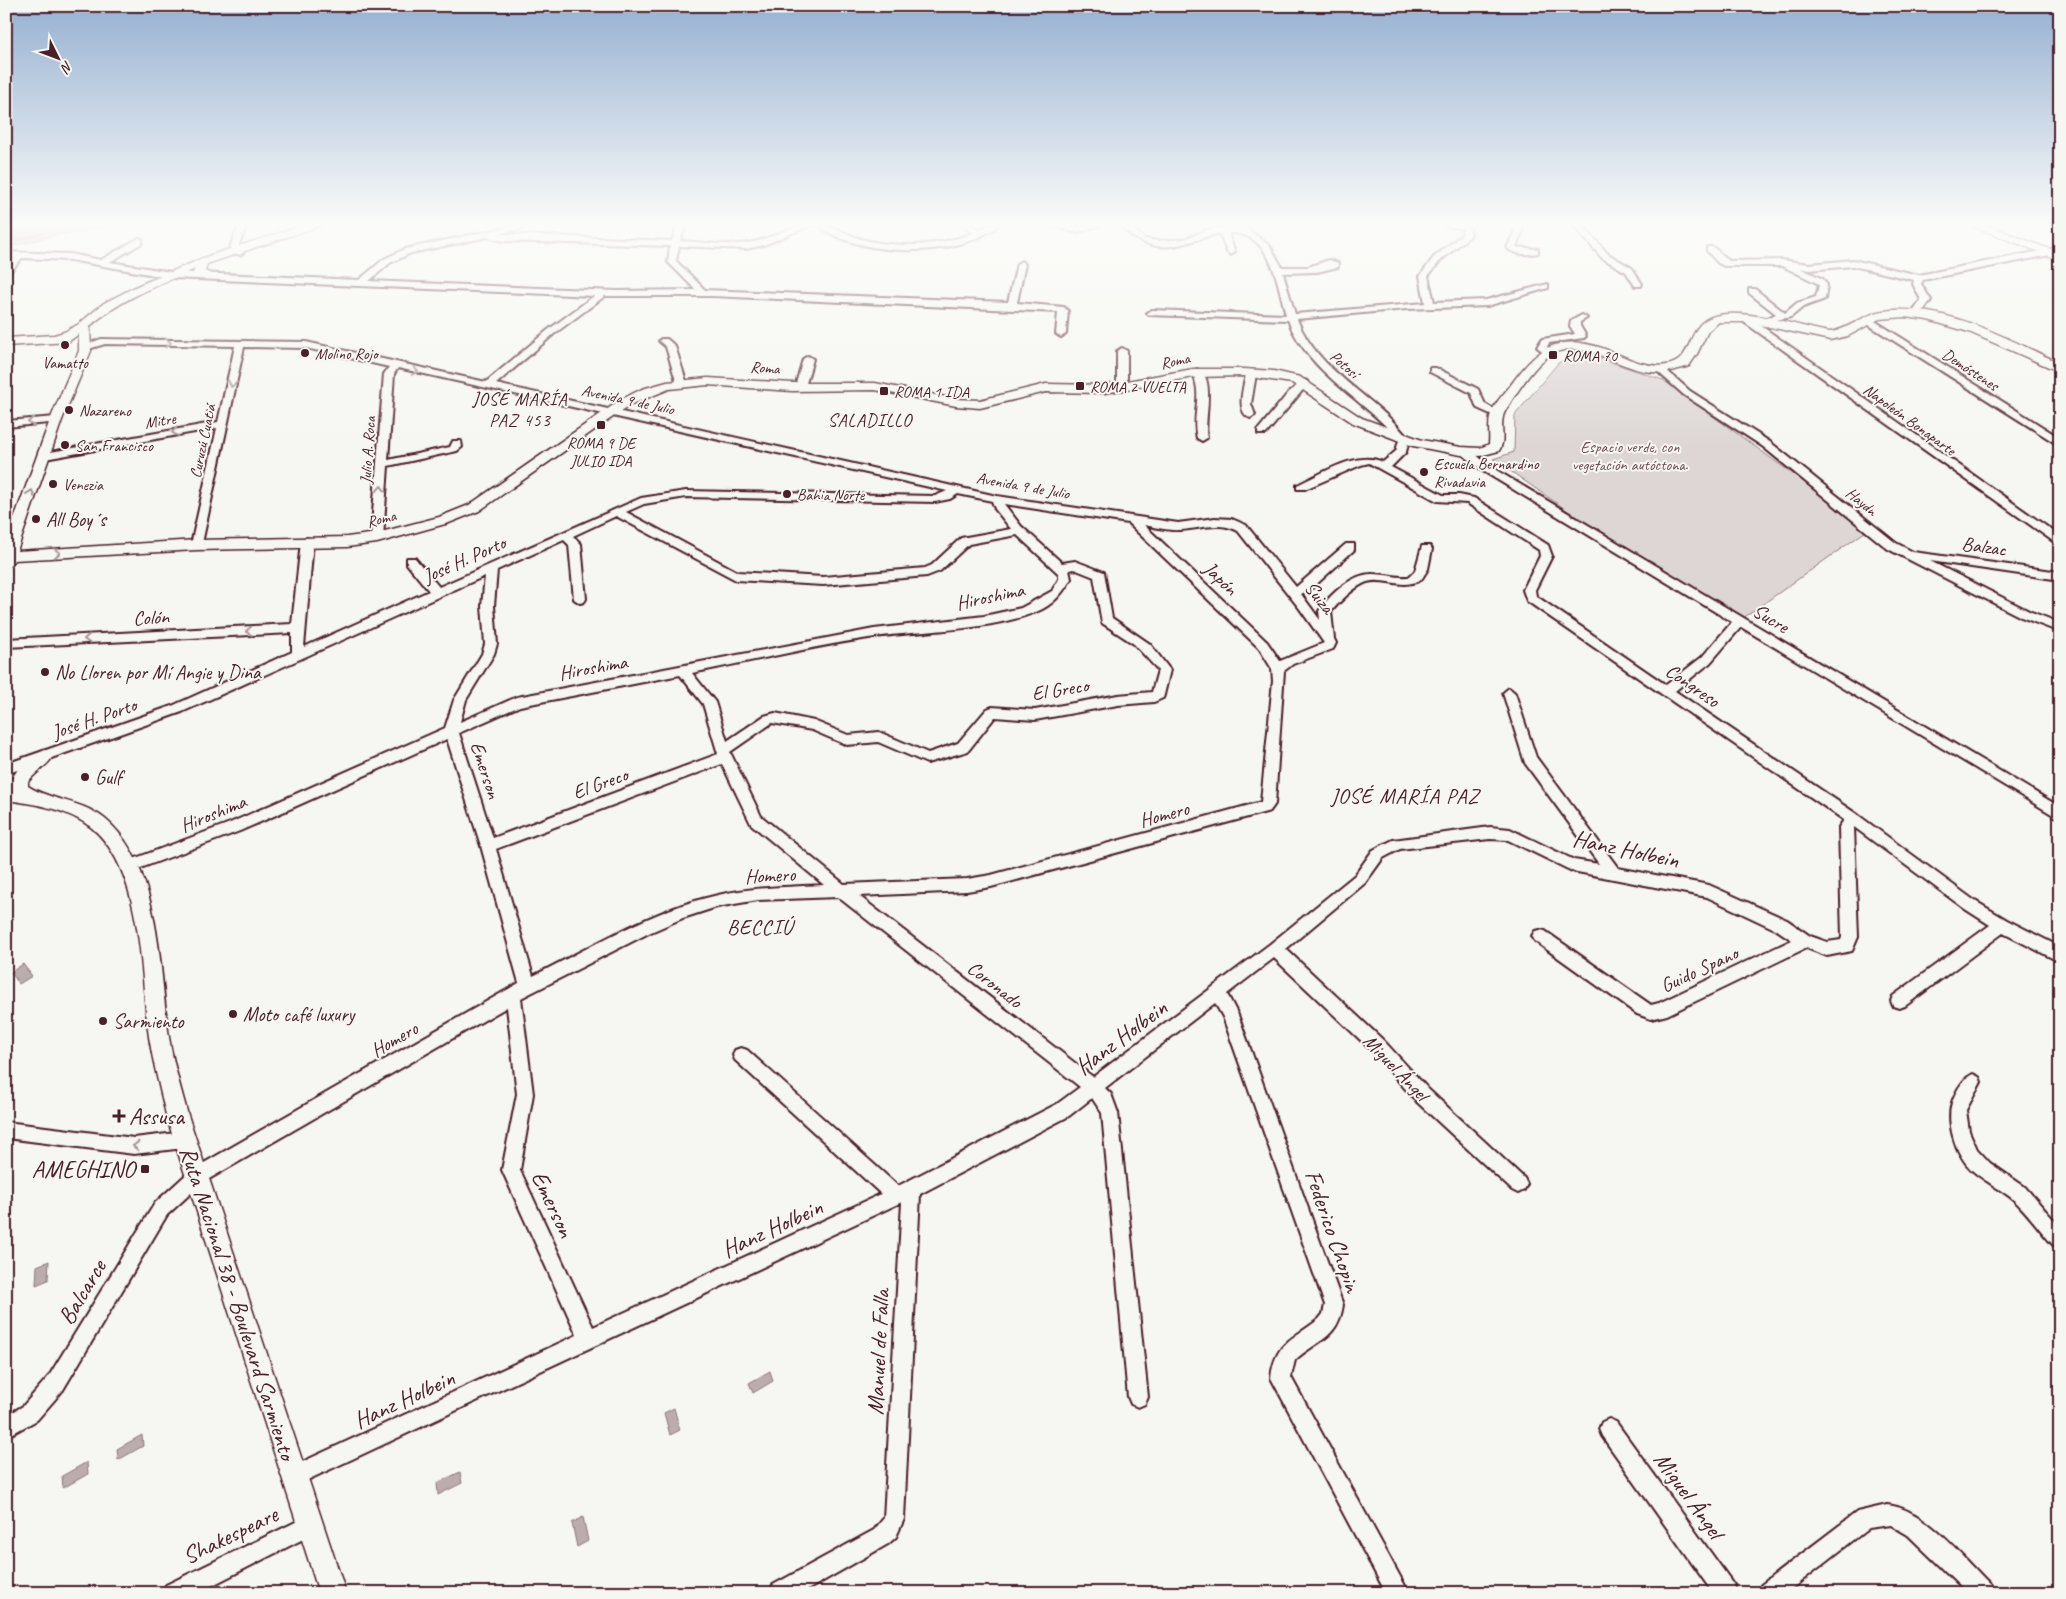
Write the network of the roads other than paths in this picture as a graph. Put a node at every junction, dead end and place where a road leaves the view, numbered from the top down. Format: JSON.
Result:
{"nodes":[{"id":1,"x":119,"y":300,"type":"edge"},
{"id":2,"x":595,"y":300,"type":"edge"},
{"id":3,"x":872,"y":300,"type":"edge"},
{"id":4,"x":1013,"y":300,"type":"edge"},
{"id":5,"x":1286,"y":300,"type":"edge"},
{"id":6,"x":1429,"y":300,"type":"edge"},
{"id":7,"x":1499,"y":300,"type":"edge"},
{"id":8,"x":1763,"y":300,"type":"edge"},
{"id":9,"x":1818,"y":300,"type":"edge"},
{"id":10,"x":1926,"y":300,"type":"edge"},
{"id":11,"x":1430,"y":304,"type":"junction"},
{"id":12,"x":1012,"y":305,"type":"junction"},
{"id":13,"x":1291,"y":315,"type":"junction"},
{"id":14,"x":1916,"y":315,"type":"junction"},
{"id":15,"x":1784,"y":316,"type":"junction"},
{"id":16,"x":1151,"y":318,"type":"dead end"},
{"id":17,"x":1582,"y":318,"type":"dead end"},
{"id":18,"x":1744,"y":318,"type":"junction"},
{"id":19,"x":1867,"y":320,"type":"junction"},
{"id":20,"x":1769,"y":324,"type":"junction"},
{"id":21,"x":85,"y":327,"type":"junction"},
{"id":22,"x":1061,"y":334,"type":"dead end"},
{"id":23,"x":58,"y":338,"type":"junction"},
{"id":24,"x":664,"y":341,"type":"dead end"},
{"id":25,"x":6,"y":342,"type":"edge"},
{"id":26,"x":240,"y":344,"type":"junction"},
{"id":27,"x":85,"y":347,"type":"junction"},
{"id":28,"x":1122,"y":351,"type":"dead end"},
{"id":29,"x":1547,"y":352,"type":"junction"},
{"id":30,"x":808,"y":359,"type":"dead end"},
{"id":31,"x":394,"y":366,"type":"junction"},
{"id":32,"x":2060,"y":368,"type":"edge"},
{"id":33,"x":1433,"y":370,"type":"dead end"},
{"id":34,"x":1661,"y":370,"type":"junction"},
{"id":35,"x":1197,"y":372,"type":"junction"},
{"id":36,"x":1251,"y":374,"type":"junction"},
{"id":37,"x":681,"y":381,"type":"junction"},
{"id":38,"x":1304,"y":383,"type":"junction"},
{"id":39,"x":489,"y":385,"type":"junction"},
{"id":40,"x":800,"y":387,"type":"junction"},
{"id":41,"x":1122,"y":387,"type":"junction"},
{"id":42,"x":612,"y":412,"type":"junction"},
{"id":43,"x":1497,"y":414,"type":"junction"},
{"id":44,"x":1250,"y":415,"type":"dead end"},
{"id":45,"x":56,"y":420,"type":"junction"},
{"id":46,"x":6,"y":424,"type":"edge"},
{"id":47,"x":223,"y":424,"type":"junction"},
{"id":48,"x":1262,"y":432,"type":"dead end"},
{"id":49,"x":1202,"y":438,"type":"dead end"},
{"id":50,"x":1404,"y":440,"type":"junction"},
{"id":51,"x":2060,"y":443,"type":"edge"},
{"id":52,"x":458,"y":444,"type":"dead end"},
{"id":53,"x":1464,"y":451,"type":"junction"},
{"id":54,"x":44,"y":456,"type":"junction"},
{"id":55,"x":382,"y":464,"type":"junction"},
{"id":56,"x":1384,"y":466,"type":"junction"},
{"id":57,"x":1301,"y":487,"type":"dead end"},
{"id":58,"x":957,"y":489,"type":"junction"},
{"id":59,"x":997,"y":499,"type":"junction"},
{"id":60,"x":617,"y":512,"type":"junction"},
{"id":61,"x":1132,"y":520,"type":"junction"},
{"id":62,"x":21,"y":521,"type":"junction"},
{"id":63,"x":6,"y":522,"type":"edge"},
{"id":64,"x":1242,"y":528,"type":"joint"},
{"id":65,"x":1020,"y":531,"type":"junction"},
{"id":66,"x":566,"y":535,"type":"junction"},
{"id":67,"x":377,"y":538,"type":"junction"},
{"id":68,"x":197,"y":541,"type":"junction"},
{"id":69,"x":307,"y":542,"type":"junction"},
{"id":70,"x":2060,"y":542,"type":"edge"},
{"id":71,"x":1350,"y":547,"type":"dead end"},
{"id":72,"x":1426,"y":549,"type":"dead end"},
{"id":73,"x":1904,"y":553,"type":"junction"},
{"id":74,"x":8,"y":559,"type":"edge"},
{"id":75,"x":411,"y":560,"type":"dead end"},
{"id":76,"x":1061,"y":567,"type":"junction"},
{"id":77,"x":491,"y":569,"type":"junction"},
{"id":78,"x":2060,"y":576,"type":"edge"},
{"id":79,"x":438,"y":593,"type":"junction"},
{"id":80,"x":1294,"y":593,"type":"junction"},
{"id":81,"x":580,"y":599,"type":"dead end"},
{"id":82,"x":1739,"y":621,"type":"junction"},
{"id":83,"x":298,"y":628,"type":"junction"},
{"id":84,"x":2060,"y":628,"type":"edge"},
{"id":85,"x":1328,"y":639,"type":"junction"},
{"id":86,"x":6,"y":643,"type":"edge"},
{"id":87,"x":298,"y":654,"type":"junction"},
{"id":88,"x":1278,"y":669,"type":"junction"},
{"id":89,"x":684,"y":671,"type":"junction"},
{"id":90,"x":1666,"y":692,"type":"junction"},
{"id":91,"x":1509,"y":693,"type":"dead end"},
{"id":92,"x":451,"y":730,"type":"junction"},
{"id":93,"x":725,"y":754,"type":"junction"},
{"id":94,"x":45,"y":756,"type":"junction"},
{"id":95,"x":26,"y":762,"type":"junction"},
{"id":96,"x":6,"y":769,"type":"edge"},
{"id":97,"x":7,"y":790,"type":"edge"},
{"id":98,"x":32,"y":797,"type":"junction"},
{"id":99,"x":2060,"y":814,"type":"edge"},
{"id":100,"x":1853,"y":819,"type":"junction"},
{"id":101,"x":488,"y":846,"type":"junction"},
{"id":102,"x":130,"y":866,"type":"junction"},
{"id":103,"x":1614,"y":874,"type":"junction"},
{"id":104,"x":843,"y":892,"type":"junction"},
{"id":105,"x":2002,"y":925,"type":"junction"},
{"id":106,"x":1540,"y":936,"type":"dead end"},
{"id":107,"x":1805,"y":941,"type":"junction"},
{"id":108,"x":1275,"y":949,"type":"junction"},
{"id":109,"x":2060,"y":955,"type":"edge"},
{"id":110,"x":520,"y":990,"type":"junction"},
{"id":111,"x":1218,"y":993,"type":"junction"},
{"id":112,"x":1899,"y":1001,"type":"dead end"},
{"id":113,"x":740,"y":1055,"type":"dead end"},
{"id":114,"x":1973,"y":1082,"type":"dead end"},
{"id":115,"x":1094,"y":1088,"type":"junction"},
{"id":116,"x":6,"y":1130,"type":"edge"},
{"id":117,"x":184,"y":1140,"type":"junction"},
{"id":118,"x":196,"y":1177,"type":"junction"},
{"id":119,"x":1518,"y":1184,"type":"dead end"},
{"id":120,"x":904,"y":1192,"type":"junction"},
{"id":121,"x":2060,"y":1240,"type":"edge"},
{"id":122,"x":588,"y":1338,"type":"junction"},
{"id":123,"x":1138,"y":1397,"type":"dead end"},
{"id":124,"x":6,"y":1427,"type":"edge"},
{"id":125,"x":1609,"y":1429,"type":"dead end"},
{"id":126,"x":294,"y":1476,"type":"junction"},
{"id":127,"x":310,"y":1525,"type":"junction"},
{"id":128,"x":332,"y":1592,"type":"edge"},
{"id":129,"x":174,"y":1593,"type":"edge"},
{"id":130,"x":781,"y":1593,"type":"edge"},
{"id":131,"x":1398,"y":1593,"type":"edge"},
{"id":132,"x":1726,"y":1593,"type":"edge"},
{"id":133,"x":1769,"y":1593,"type":"edge"},
{"id":134,"x":1983,"y":1593,"type":"edge"}],
"edges":[{"from":1,"to":21,"type":"main road"},
{"from":2,"to":39,"type":"street"},
{"from":3,"to":12,"type":"street"},
{"from":4,"to":12,"type":"street"},
{"from":5,"to":13,"type":"street","name":"Potosí"},
{"from":6,"to":11,"type":"street"},
{"from":7,"to":11,"type":"street"},
{"from":8,"to":15,"type":"street"},
{"from":9,"to":15,"type":"street"},
{"from":10,"to":14,"type":"street"},
{"from":11,"to":13,"type":"street"},
{"from":12,"to":22,"type":"street"},
{"from":13,"to":16,"type":"street"},
{"from":13,"to":50,"type":"street","name":"Potosí"},
{"from":14,"to":19,"type":"main road"},
{"from":14,"to":32,"type":"main road"},
{"from":15,"to":20,"type":"street"},
{"from":17,"to":29,"type":"street"},
{"from":18,"to":20,"type":"main road"},
{"from":18,"to":34,"type":"main road"},
{"from":18,"to":70,"type":"street","name":"Napoleón Bonaparte"},
{"from":19,"to":20,"type":"main road"},
{"from":19,"to":51,"type":"street","name":"Demóstenes"},
{"from":21,"to":23,"type":"main road"},
{"from":21,"to":27,"type":"main road"},
{"from":23,"to":25,"type":"main road"},
{"from":23,"to":27,"type":"main road"},
{"from":24,"to":37,"type":"street"},
{"from":27,"to":26,"type":"street","name":"Avenida 9 de Julio","one_way":true},
{"from":26,"to":31,"type":"street","name":"Avenida 9 de Julio"},
{"from":26,"to":47,"type":"street","name":"Curuzú Cuatiá","one_way":true},
{"from":27,"to":45,"type":"main road"},
{"from":28,"to":41,"type":"street"},
{"from":29,"to":34,"type":"main road"},
{"from":29,"to":43,"type":"main road"},
{"from":30,"to":40,"type":"street"},
{"from":31,"to":39,"type":"street","name":"Avenida 9 de Julio","one_way":true},
{"from":31,"to":55,"type":"street","name":"Julio A. Roca"},
{"from":33,"to":43,"type":"street"},
{"from":34,"to":73,"type":"street","name":"Haydn"},
{"from":35,"to":36,"type":"main road","name":"Roma"},
{"from":35,"to":41,"type":"main road","name":"Roma"},
{"from":35,"to":49,"type":"street"},
{"from":36,"to":38,"type":"main road","name":"Roma"},
{"from":36,"to":44,"type":"street"},
{"from":37,"to":40,"type":"main road","name":"Roma"},
{"from":37,"to":42,"type":"main road","name":"Roma"},
{"from":38,"to":48,"type":"street"},
{"from":38,"to":50,"type":"main road","name":"Roma"},
{"from":39,"to":42,"type":"street","name":"Avenida 9 de Julio"},
{"from":40,"to":41,"type":"main road","name":"Roma"},
{"from":42,"to":58,"type":"street","name":"Avenida 9 de Julio"},
{"from":42,"to":67,"type":"main road","name":"Roma"},
{"from":43,"to":53,"type":"main road","name":"Roma"},
{"from":45,"to":46,"type":"street","one_way":true},
{"from":45,"to":54,"type":"main road"},
{"from":47,"to":54,"type":"street","name":"Mitre","one_way":true},
{"from":47,"to":68,"type":"street","name":"Curuzú Cuatiá"},
{"from":50,"to":53,"type":"main road","name":"Roma"},
{"from":50,"to":56,"type":"street"},
{"from":52,"to":55,"type":"street"},
{"from":53,"to":82,"type":"street","name":"Sucre"},
{"from":62,"to":54,"type":"main road","one_way":true},
{"from":67,"to":55,"type":"street","name":"Julio A. Roca","one_way":true},
{"from":56,"to":57,"type":"street"},
{"from":56,"to":90,"type":"street","name":"Congreso"},
{"from":58,"to":59,"type":"street","name":"Avenida 9 de Julio"},
{"from":58,"to":60,"type":"street","name":"José H. Porto"},
{"from":59,"to":61,"type":"street","name":"Avenida 9 de Julio"},
{"from":59,"to":65,"type":"street"},
{"from":60,"to":65,"type":"street"},
{"from":60,"to":66,"type":"street","name":"José H. Porto"},
{"from":61,"to":64,"type":"street","name":"Avenida 9 de Julio"},
{"from":61,"to":88,"type":"street","name":"Japón"},
{"from":62,"to":63,"type":"street"},
{"from":62,"to":74,"type":"main road"},
{"from":64,"to":80,"type":"street","name":"Suiza"},
{"from":65,"to":76,"type":"street"},
{"from":66,"to":77,"type":"street","name":"José H. Porto"},
{"from":66,"to":81,"type":"street"},
{"from":67,"to":69,"type":"main road","name":"Roma"},
{"from":68,"to":69,"type":"main road","name":"Roma"},
{"from":74,"to":68,"type":"main road","name":"Roma","one_way":true},
{"from":69,"to":83,"type":"street"},
{"from":71,"to":80,"type":"street"},
{"from":72,"to":85,"type":"street"},
{"from":73,"to":78,"type":"street","name":"Balzac"},
{"from":73,"to":84,"type":"street","name":"Haydn"},
{"from":75,"to":79,"type":"street"},
{"from":76,"to":89,"type":"street","name":"Hiroshima"},
{"from":76,"to":93,"type":"street","name":"El Greco"},
{"from":77,"to":79,"type":"street","name":"José H. Porto"},
{"from":77,"to":92,"type":"street","name":"Emerson"},
{"from":79,"to":87,"type":"street","name":"José H. Porto"},
{"from":80,"to":85,"type":"street","name":"Suiza"},
{"from":82,"to":90,"type":"street"},
{"from":82,"to":99,"type":"street","name":"Sucre"},
{"from":83,"to":86,"type":"street","name":"Colón","one_way":true},
{"from":83,"to":87,"type":"street"},
{"from":85,"to":88,"type":"street","name":"Suiza"},
{"from":87,"to":94,"type":"street","name":"José H. Porto"},
{"from":88,"to":104,"type":"street","name":"Homero"},
{"from":89,"to":92,"type":"street","name":"Hiroshima"},
{"from":89,"to":93,"type":"street","name":"Coronado"},
{"from":90,"to":100,"type":"street","name":"Congreso"},
{"from":91,"to":103,"type":"street"},
{"from":92,"to":101,"type":"street","name":"Emerson"},
{"from":92,"to":102,"type":"street","name":"Hiroshima"},
{"from":93,"to":101,"type":"street","name":"El Greco"},
{"from":93,"to":104,"type":"street","name":"Coronado"},
{"from":94,"to":95,"type":"street","name":"José H. Porto"},
{"from":94,"to":98,"type":"main road"},
{"from":95,"to":96,"type":"street","name":"José H. Porto"},
{"from":95,"to":97,"type":"street"},
{"from":97,"to":98,"type":"main road","name":"Ruta Nacional 38 - Boulevard Sarmiento"},
{"from":98,"to":102,"type":"main road","name":"Ruta Nacional 38 - Boulevard Sarmiento"},
{"from":100,"to":105,"type":"street","name":"Congreso"},
{"from":100,"to":107,"type":"street","name":"Hanz Holbein"},
{"from":101,"to":110,"type":"street","name":"Emerson"},
{"from":102,"to":117,"type":"main road","name":"Ruta Nacional 38 - Boulevard Sarmiento"},
{"from":103,"to":107,"type":"street","name":"Hanz Holbein"},
{"from":103,"to":108,"type":"street","name":"Hanz Holbein"},
{"from":104,"to":110,"type":"street","name":"Homero"},
{"from":104,"to":115,"type":"street","name":"Coronado"},
{"from":105,"to":109,"type":"street","name":"Congreso"},
{"from":105,"to":112,"type":"street"},
{"from":106,"to":107,"type":"street","name":"Guido Spano"},
{"from":108,"to":111,"type":"street","name":"Hanz Holbein"},
{"from":108,"to":119,"type":"street","name":"Miguel Ángel"},
{"from":110,"to":118,"type":"street","name":"Homero"},
{"from":110,"to":122,"type":"street","name":"Emerson"},
{"from":111,"to":115,"type":"street","name":"Hanz Holbein"},
{"from":111,"to":131,"type":"street","name":"Federico Chopin"},
{"from":113,"to":120,"type":"street"},
{"from":114,"to":121,"type":"street"},
{"from":115,"to":120,"type":"street","name":"Hanz Holbein"},
{"from":115,"to":123,"type":"street","name":"Coronado"},
{"from":117,"to":116,"type":"street","one_way":true},
{"from":117,"to":118,"type":"main road","name":"Ruta Nacional 38 - Boulevard Sarmiento"},
{"from":118,"to":124,"type":"street","name":"Balcarce"},
{"from":118,"to":126,"type":"main road","name":"Ruta Nacional 38 - Boulevard Sarmiento"},
{"from":120,"to":122,"type":"street","name":"Hanz Holbein"},
{"from":120,"to":130,"type":"street","name":"Manuel de Falla"},
{"from":122,"to":126,"type":"street","name":"Hanz Holbein"},
{"from":125,"to":132,"type":"street","name":"Miguel Ángel"},
{"from":126,"to":127,"type":"main road","name":"Ruta Nacional 38 - Boulevard Sarmiento"},
{"from":127,"to":128,"type":"main road","name":"Ruta Nacional 38 - Boulevard Sarmiento"},
{"from":127,"to":129,"type":"street","name":"Shakespeare"},
{"from":133,"to":134,"type":"street"}]}
